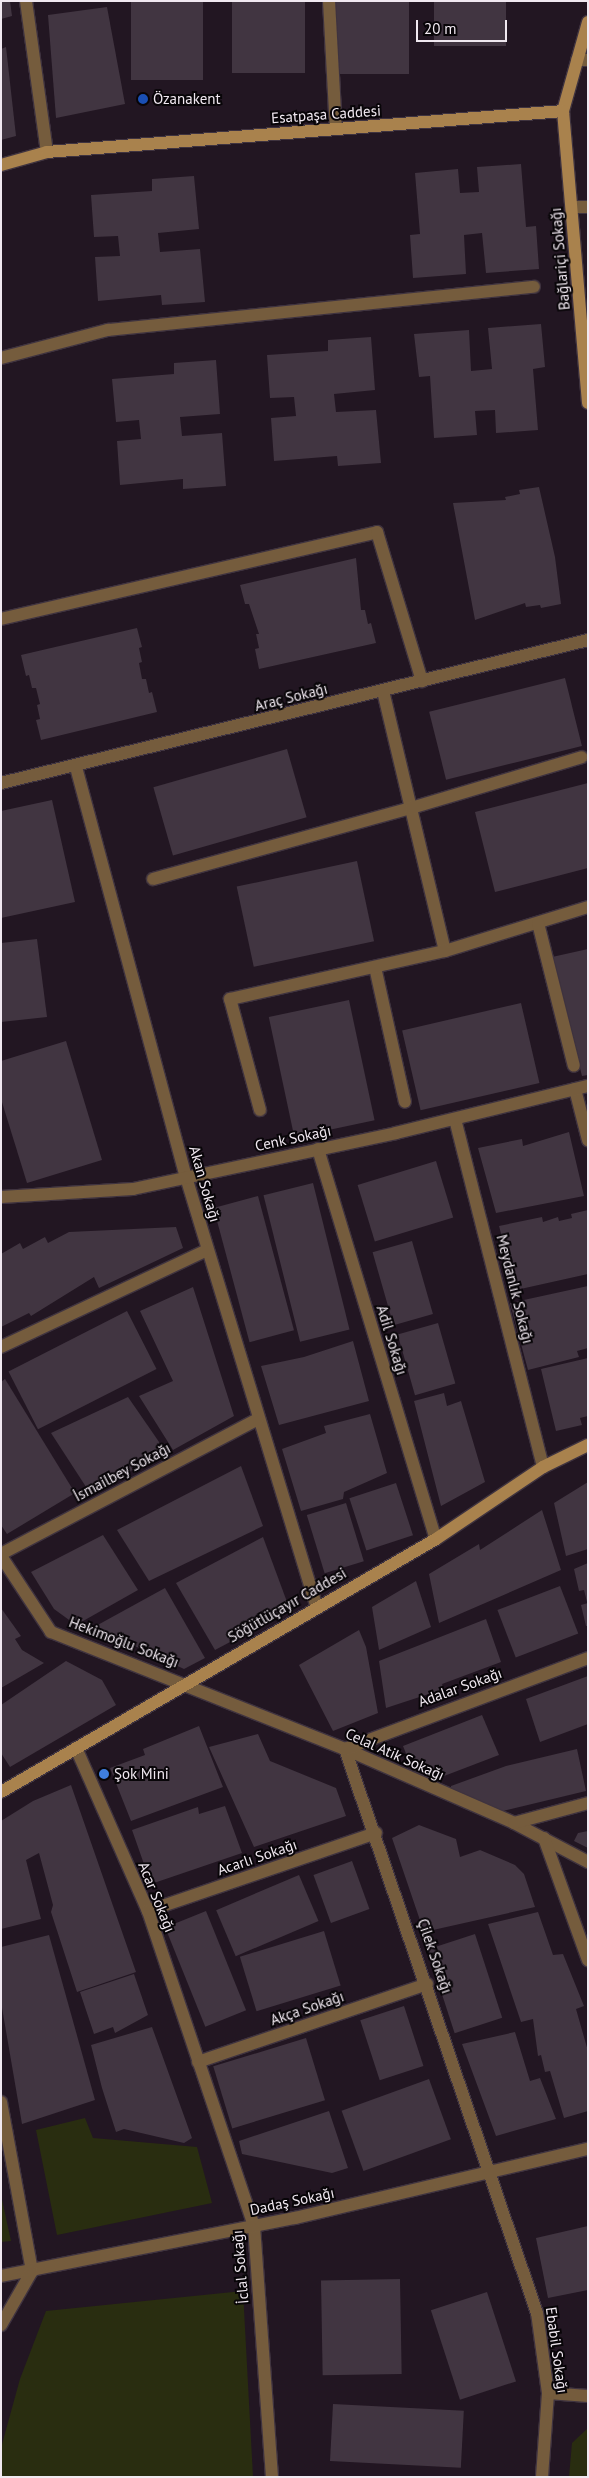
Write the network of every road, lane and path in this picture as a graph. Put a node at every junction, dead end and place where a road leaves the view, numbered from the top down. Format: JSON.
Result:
{"nodes":[{"id":1,"x":26,"y":1,"type":"edge"},
{"id":2,"x":329,"y":1,"type":"edge"},
{"id":3,"x":588,"y":22,"type":"edge"},
{"id":4,"x":583,"y":60,"type":"edge"},
{"id":5,"x":563,"y":112,"type":"junction"},
{"id":6,"x":336,"y":129,"type":"junction"},
{"id":7,"x":47,"y":152,"type":"junction"},
{"id":8,"x":1,"y":165,"type":"edge"},
{"id":9,"x":572,"y":206,"type":"junction"},
{"id":10,"x":588,"y":207,"type":"edge"},
{"id":11,"x":534,"y":287,"type":"dead end"},
{"id":12,"x":1,"y":358,"type":"edge"},
{"id":13,"x":588,"y":403,"type":"edge"},
{"id":14,"x":1,"y":619,"type":"edge"},
{"id":15,"x":588,"y":640,"type":"edge"},
{"id":16,"x":422,"y":682,"type":"junction"},
{"id":17,"x":383,"y":691,"type":"junction"},
{"id":18,"x":582,"y":757,"type":"dead end"},
{"id":19,"x":76,"y":767,"type":"junction"},
{"id":20,"x":1,"y":783,"type":"edge"},
{"id":21,"x":411,"y":808,"type":"junction"},
{"id":22,"x":153,"y":879,"type":"dead end"},
{"id":23,"x":588,"y":907,"type":"edge"},
{"id":24,"x":538,"y":923,"type":"junction"},
{"id":25,"x":445,"y":951,"type":"junction"},
{"id":26,"x":375,"y":967,"type":"junction"},
{"id":27,"x":574,"y":1066,"type":"dead end"},
{"id":28,"x":582,"y":1088,"type":"edge"},
{"id":29,"x":404,"y":1102,"type":"dead end"},
{"id":30,"x":260,"y":1110,"type":"dead end"},
{"id":31,"x":455,"y":1119,"type":"junction"},
{"id":32,"x":588,"y":1140,"type":"edge"},
{"id":33,"x":318,"y":1149,"type":"junction"},
{"id":34,"x":186,"y":1178,"type":"junction"},
{"id":35,"x":1,"y":1197,"type":"edge"},
{"id":36,"x":207,"y":1250,"type":"junction"},
{"id":37,"x":1,"y":1346,"type":"edge"},
{"id":38,"x":258,"y":1419,"type":"junction"},
{"id":39,"x":588,"y":1445,"type":"edge"},
{"id":40,"x":543,"y":1467,"type":"junction"},
{"id":41,"x":436,"y":1539,"type":"junction"},
{"id":42,"x":1,"y":1555,"type":"edge"},
{"id":43,"x":316,"y":1606,"type":"junction"},
{"id":44,"x":588,"y":1658,"type":"edge"},
{"id":45,"x":186,"y":1683,"type":"junction"},
{"id":46,"x":76,"y":1748,"type":"junction"},
{"id":47,"x":345,"y":1749,"type":"junction"},
{"id":48,"x":1,"y":1792,"type":"edge"},
{"id":49,"x":588,"y":1803,"type":"edge"},
{"id":50,"x":514,"y":1823,"type":"junction"},
{"id":51,"x":376,"y":1832,"type":"junction"},
{"id":52,"x":544,"y":1838,"type":"junction"},
{"id":53,"x":588,"y":1862,"type":"edge"},
{"id":54,"x":148,"y":1911,"type":"junction"},
{"id":55,"x":588,"y":1960,"type":"edge"},
{"id":56,"x":427,"y":1984,"type":"junction"},
{"id":57,"x":198,"y":2062,"type":"junction"},
{"id":58,"x":1,"y":2102,"type":"edge"},
{"id":59,"x":588,"y":2149,"type":"edge"},
{"id":60,"x":492,"y":2173,"type":"junction"},
{"id":61,"x":254,"y":2226,"type":"junction"},
{"id":62,"x":32,"y":2271,"type":"junction"},
{"id":63,"x":1,"y":2276,"type":"edge"},
{"id":64,"x":1,"y":2325,"type":"edge"},
{"id":65,"x":548,"y":2393,"type":"junction"},
{"id":66,"x":588,"y":2396,"type":"edge"},
{"id":67,"x":272,"y":2477,"type":"edge"},
{"id":68,"x":542,"y":2477,"type":"edge"}],
"edges":[{"from":1,"to":7,"type":"street"},
{"from":2,"to":6,"type":"street"},
{"from":3,"to":4,"type":"street"},
{"from":4,"to":5,"type":"street"},
{"from":5,"to":6,"type":"street","name":"Esatpaşa Caddesi"},
{"from":5,"to":9,"type":"street","name":"Bağlariçi Sokağı"},
{"from":6,"to":7,"type":"street","name":"Esatpaşa Caddesi"},
{"from":7,"to":8,"type":"street","name":"Esatpaşa Caddesi"},
{"from":9,"to":10,"type":"street"},
{"from":9,"to":13,"type":"street","name":"Bağlariçi Sokağı"},
{"from":11,"to":12,"type":"street"},
{"from":14,"to":16,"type":"street"},
{"from":15,"to":16,"type":"street","name":"Araç Sokağı"},
{"from":16,"to":17,"type":"street","name":"Araç Sokağı"},
{"from":17,"to":19,"type":"street","name":"Araç Sokağı"},
{"from":17,"to":21,"type":"street"},
{"from":18,"to":21,"type":"street"},
{"from":19,"to":20,"type":"street","name":"Araç Sokağı"},
{"from":19,"to":34,"type":"street","name":"Akan Sokağı"},
{"from":21,"to":22,"type":"street"},
{"from":21,"to":25,"type":"street"},
{"from":23,"to":24,"type":"street"},
{"from":24,"to":25,"type":"street"},
{"from":24,"to":27,"type":"street"},
{"from":25,"to":26,"type":"street"},
{"from":26,"to":29,"type":"street"},
{"from":26,"to":30,"type":"street"},
{"from":28,"to":31,"type":"street","name":"Cenk Sokağı"},
{"from":28,"to":32,"type":"street"},
{"from":31,"to":33,"type":"street","name":"Cenk Sokağı"},
{"from":31,"to":40,"type":"street","name":"Meydanlık Sokağı"},
{"from":33,"to":34,"type":"street","name":"Cenk Sokağı"},
{"from":33,"to":41,"type":"street","name":"Adil Sokağı"},
{"from":34,"to":35,"type":"street","name":"Cenk Sokağı"},
{"from":34,"to":36,"type":"street","name":"Akan Sokağı"},
{"from":36,"to":37,"type":"street"},
{"from":36,"to":38,"type":"street","name":"Akan Sokağı"},
{"from":38,"to":42,"type":"street","name":"İsmailbey Sokağı"},
{"from":38,"to":43,"type":"street","name":"Akan Sokağı"},
{"from":39,"to":40,"type":"street","name":"Söğütlüçayır Caddesi"},
{"from":40,"to":41,"type":"street","name":"Söğütlüçayır Caddesi"},
{"from":41,"to":43,"type":"street","name":"Söğütlüçayır Caddesi"},
{"from":42,"to":45,"type":"street","name":"Hekimoğlu Sokağı"},
{"from":43,"to":45,"type":"street","name":"Söğütlüçayır Caddesi"},
{"from":44,"to":47,"type":"street","name":"Adalar Sokağı"},
{"from":45,"to":46,"type":"street","name":"Söğütlüçayır Caddesi"},
{"from":45,"to":47,"type":"street","name":"Celal Atik Sokağı"},
{"from":46,"to":48,"type":"street","name":"Söğütlüçayır Caddesi"},
{"from":46,"to":54,"type":"street","name":"Acar Sokağı"},
{"from":47,"to":50,"type":"street","name":"Celal Atik Sokağı"},
{"from":47,"to":51,"type":"street","name":"Çilek Sokağı"},
{"from":49,"to":50,"type":"street"},
{"from":50,"to":52,"type":"street","name":"Celal Atik Sokağı"},
{"from":51,"to":54,"type":"street","name":"Acarlı Sokağı"},
{"from":51,"to":56,"type":"street","name":"Çilek Sokağı"},
{"from":52,"to":53,"type":"street","name":"Celal Atik Sokağı"},
{"from":52,"to":55,"type":"street"},
{"from":54,"to":57,"type":"street","name":"Acar Sokağı"},
{"from":56,"to":57,"type":"street","name":"Akça Sokağı"},
{"from":56,"to":60,"type":"street","name":"Çilek Sokağı"},
{"from":57,"to":61,"type":"street","name":"İclal Sokağı"},
{"from":58,"to":62,"type":"street"},
{"from":59,"to":60,"type":"street","name":"Dadaş Sokağı"},
{"from":60,"to":61,"type":"street","name":"Dadaş Sokağı"},
{"from":60,"to":65,"type":"street","name":"Ebabil Sokağı"},
{"from":61,"to":62,"type":"street","name":"Dadaş Sokağı"},
{"from":61,"to":67,"type":"street","name":"İclal Sokağı"},
{"from":62,"to":63,"type":"street","name":"Dadaş Sokağı"},
{"from":62,"to":64,"type":"street"},
{"from":65,"to":66,"type":"street"},
{"from":65,"to":68,"type":"street","name":"Ebabil Sokağı"}]}
